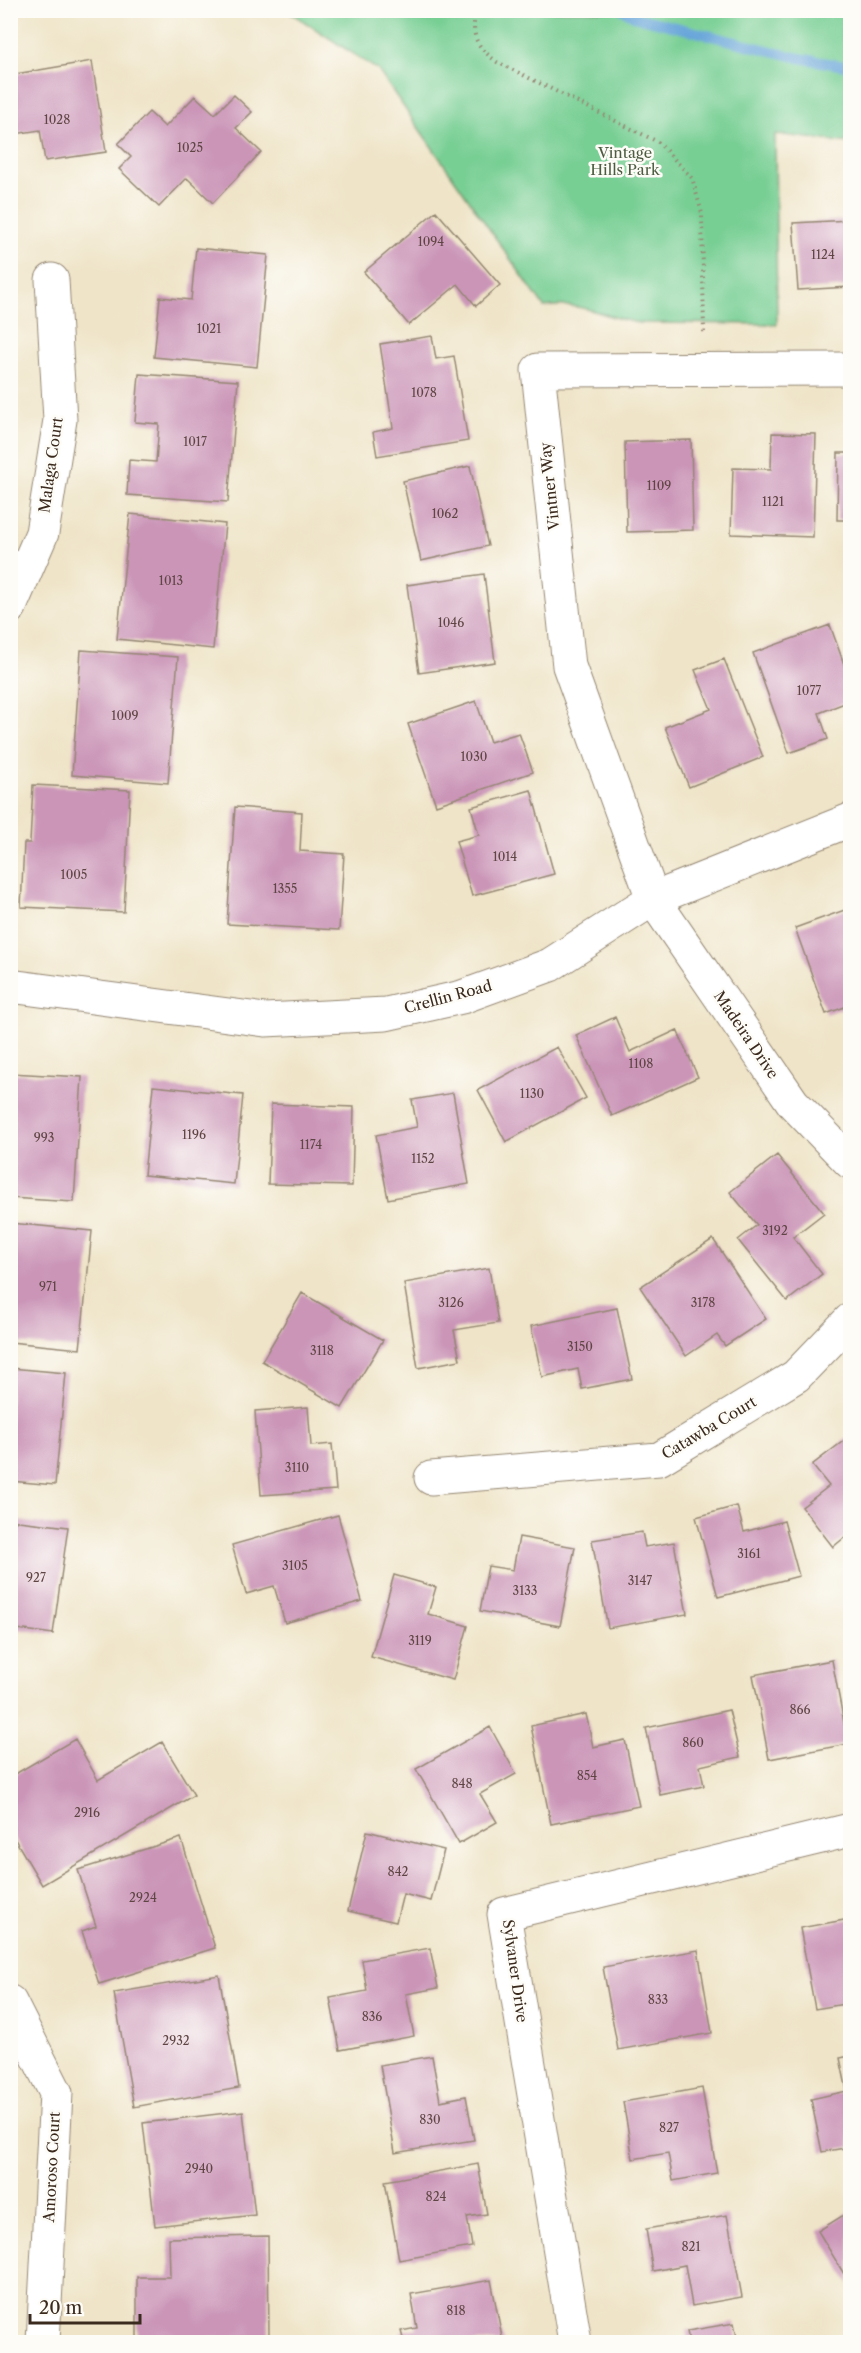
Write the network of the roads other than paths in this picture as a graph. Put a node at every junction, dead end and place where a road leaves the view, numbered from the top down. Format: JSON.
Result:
{"nodes":[{"id":1,"x":52,"y":280,"type":"dead end"},
{"id":2,"x":850,"y":369,"type":"edge"},
{"id":3,"x":10,"y":607,"type":"edge"},
{"id":4,"x":850,"y":820,"type":"edge"},
{"id":5,"x":653,"y":899,"type":"junction"},
{"id":6,"x":10,"y":986,"type":"edge"},
{"id":7,"x":850,"y":1161,"type":"edge"},
{"id":8,"x":850,"y":1320,"type":"edge"},
{"id":9,"x":432,"y":1478,"type":"dead end"},
{"id":10,"x":850,"y":1830,"type":"edge"},
{"id":11,"x":10,"y":2002,"type":"edge"},
{"id":12,"x":43,"y":2343,"type":"edge"},
{"id":13,"x":574,"y":2343,"type":"edge"}],
"edges":[{"from":1,"to":3,"type":"street","name":"Malaga Court"},
{"from":2,"to":5,"type":"street","name":"Vintner Way"},
{"from":4,"to":5,"type":"street","name":"Crellin Road"},
{"from":5,"to":6,"type":"street","name":"Crellin Road"},
{"from":5,"to":7,"type":"street","name":"Madeira Drive"},
{"from":8,"to":9,"type":"street","name":"Catawba Court"},
{"from":10,"to":13,"type":"street","name":"Sylvaner Drive"},
{"from":11,"to":12,"type":"street","name":"Amoroso Court"}]}
